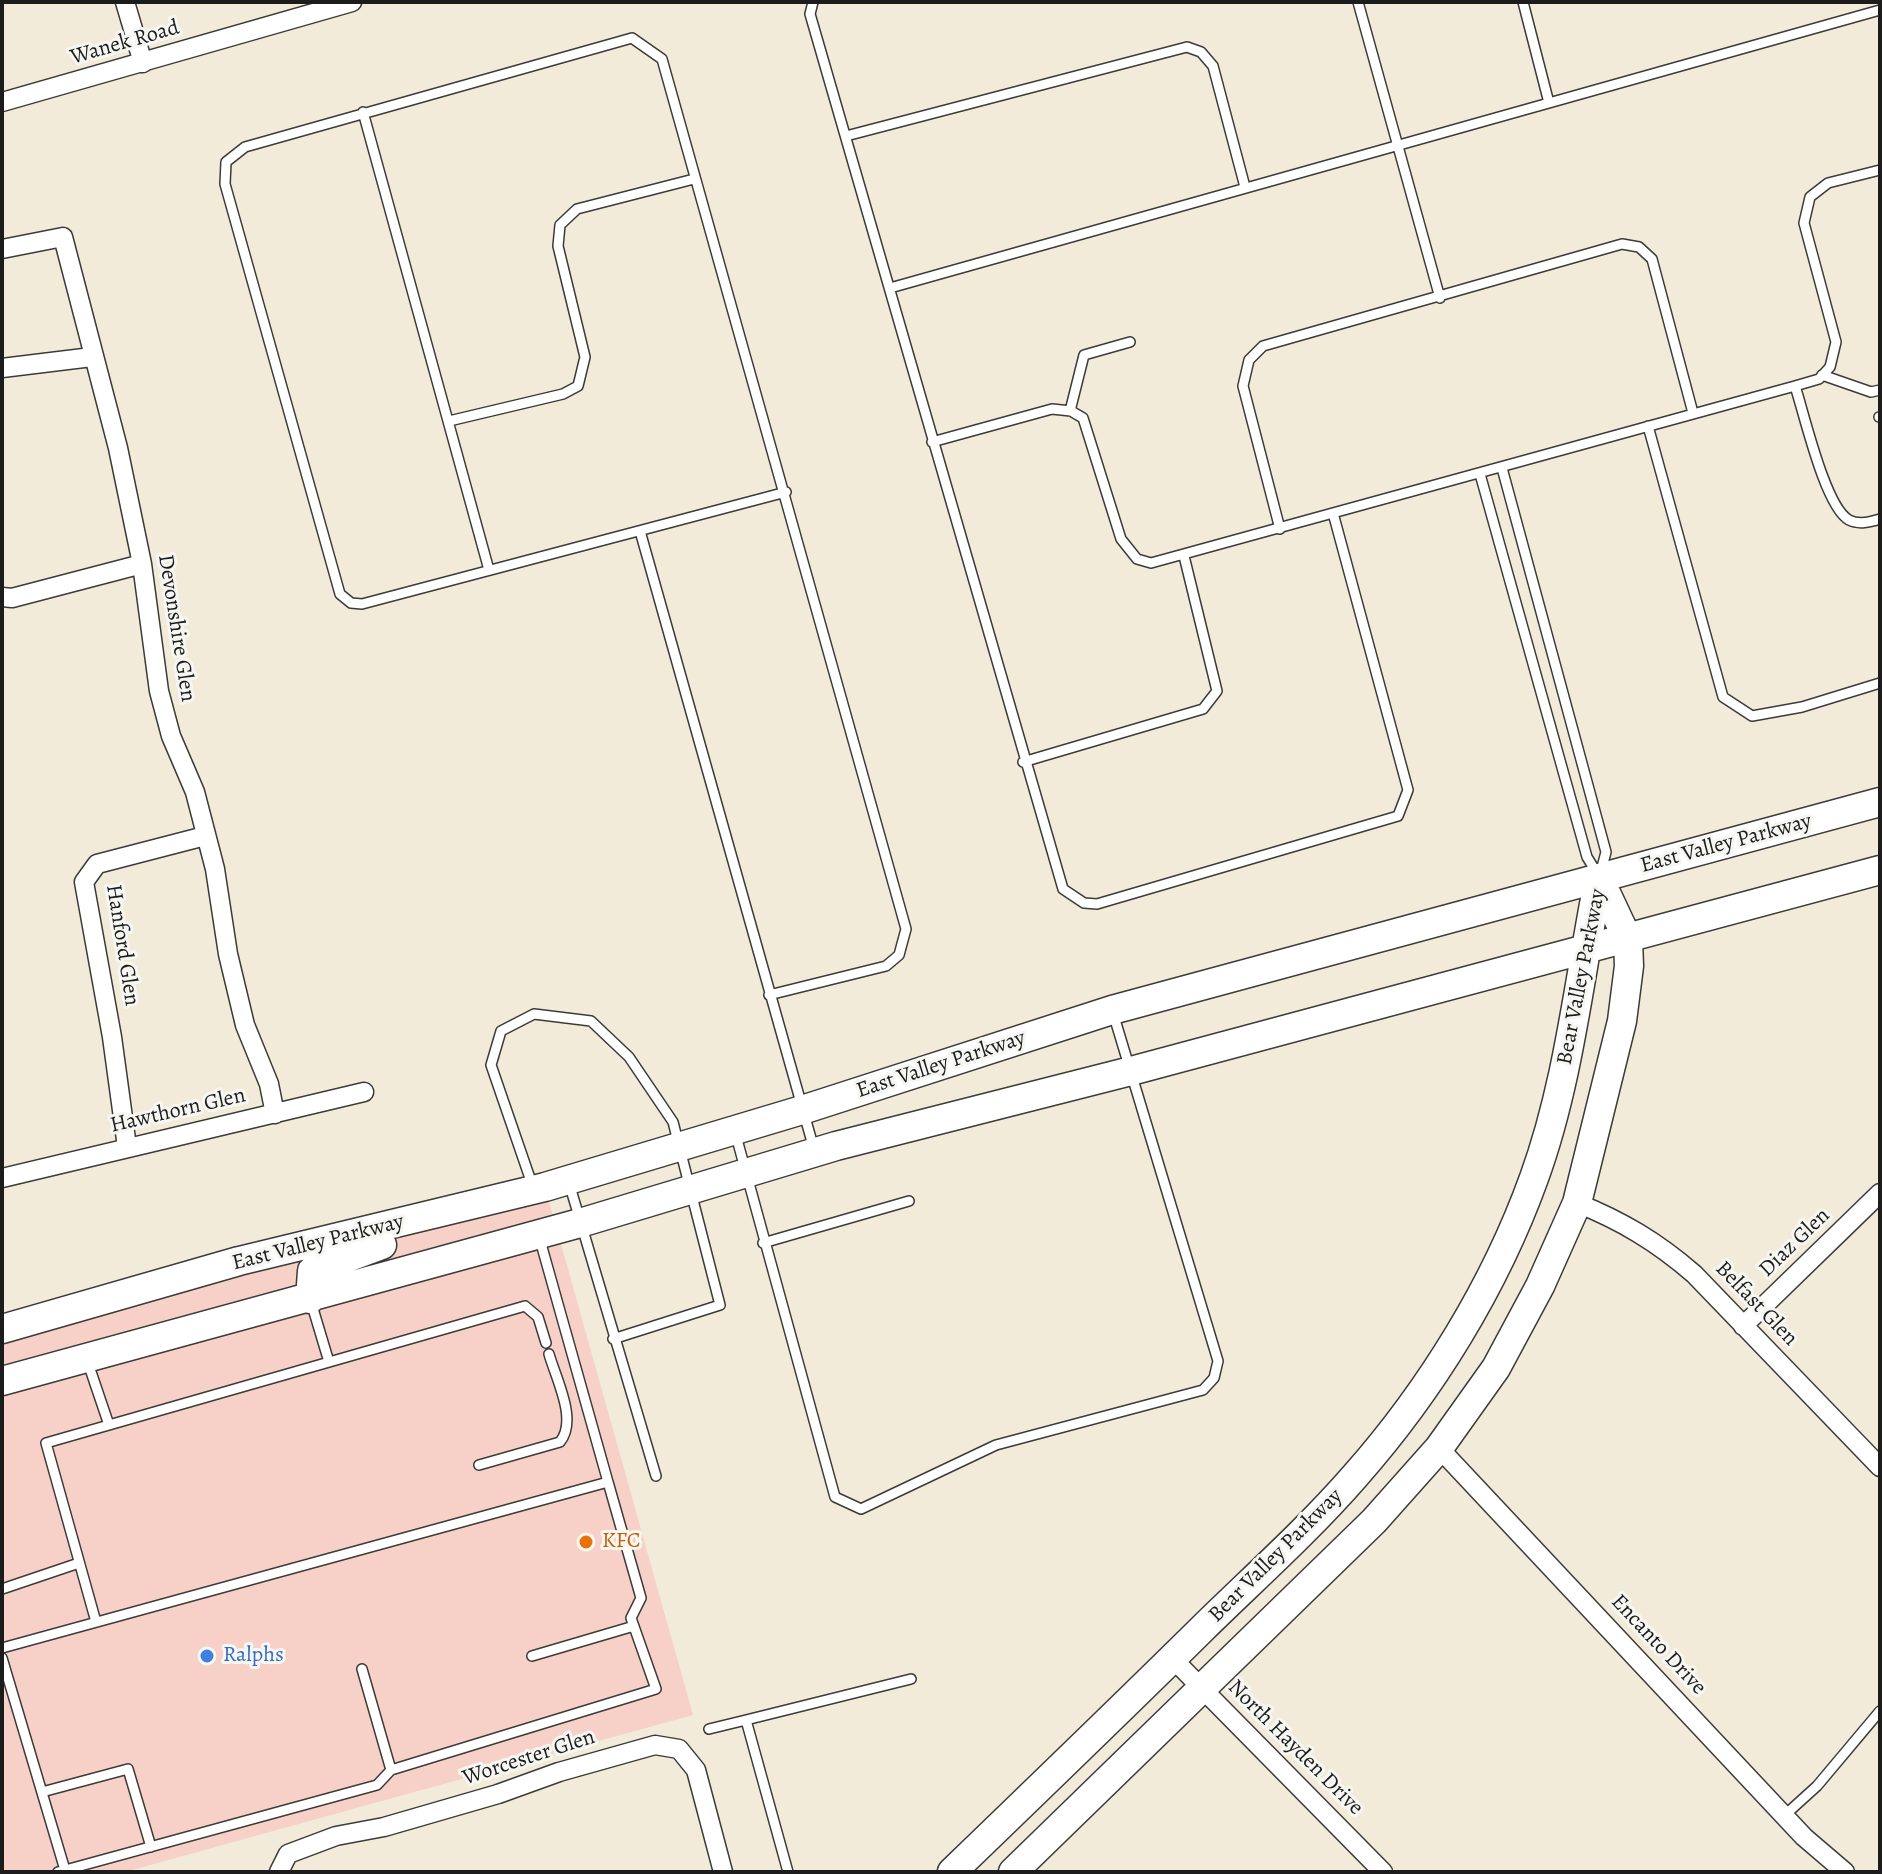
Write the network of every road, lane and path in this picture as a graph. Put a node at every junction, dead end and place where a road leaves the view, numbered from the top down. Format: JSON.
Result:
{"nodes":[{"id":1,"x":125,"y":2,"type":"edge"},
{"id":2,"x":352,"y":2,"type":"edge"},
{"id":3,"x":813,"y":2,"type":"edge"},
{"id":4,"x":1358,"y":2,"type":"edge"},
{"id":5,"x":1523,"y":2,"type":"edge"},
{"id":6,"x":1880,"y":10,"type":"edge"},
{"id":7,"x":143,"y":63,"type":"junction"},
{"id":8,"x":2,"y":102,"type":"edge"},
{"id":9,"x":1549,"y":103,"type":"junction"},
{"id":10,"x":363,"y":112,"type":"junction"},
{"id":11,"x":846,"y":136,"type":"junction"},
{"id":12,"x":1398,"y":145,"type":"junction"},
{"id":13,"x":1880,"y":170,"type":"edge"},
{"id":14,"x":694,"y":179,"type":"junction"},
{"id":15,"x":1245,"y":187,"type":"junction"},
{"id":16,"x":2,"y":249,"type":"edge"},
{"id":17,"x":890,"y":288,"type":"junction"},
{"id":18,"x":1440,"y":298,"type":"junction"},
{"id":19,"x":1130,"y":342,"type":"dead end"},
{"id":20,"x":92,"y":357,"type":"junction"},
{"id":21,"x":2,"y":368,"type":"edge"},
{"id":22,"x":1822,"y":375,"type":"junction"},
{"id":23,"x":1795,"y":386,"type":"junction"},
{"id":24,"x":1880,"y":390,"type":"edge"},
{"id":25,"x":1070,"y":411,"type":"junction"},
{"id":26,"x":1693,"y":413,"type":"junction"},
{"id":27,"x":449,"y":421,"type":"junction"},
{"id":28,"x":1648,"y":426,"type":"junction"},
{"id":29,"x":932,"y":442,"type":"junction"},
{"id":30,"x":1502,"y":468,"type":"junction"},
{"id":31,"x":1480,"y":474,"type":"junction"},
{"id":32,"x":786,"y":492,"type":"junction"},
{"id":33,"x":1333,"y":513,"type":"junction"},
{"id":34,"x":1880,"y":519,"type":"edge"},
{"id":35,"x":1280,"y":529,"type":"junction"},
{"id":36,"x":640,"y":531,"type":"junction"},
{"id":37,"x":1184,"y":556,"type":"junction"},
{"id":38,"x":142,"y":564,"type":"junction"},
{"id":39,"x":489,"y":570,"type":"junction"},
{"id":40,"x":2,"y":597,"type":"edge"},
{"id":41,"x":1541,"y":615,"type":"junction"},
{"id":42,"x":1521,"y":622,"type":"junction"},
{"id":43,"x":1880,"y":683,"type":"edge"},
{"id":44,"x":1572,"y":728,"type":"junction"},
{"id":45,"x":1552,"y":733,"type":"junction"},
{"id":46,"x":1023,"y":762,"type":"junction"},
{"id":47,"x":1880,"y":802,"type":"edge"},
{"id":48,"x":205,"y":836,"type":"junction"},
{"id":49,"x":1880,"y":870,"type":"edge"},
{"id":50,"x":1599,"y":878,"type":"junction"},
{"id":51,"x":1628,"y":940,"type":"junction"},
{"id":52,"x":1584,"y":951,"type":"junction"},
{"id":53,"x":769,"y":995,"type":"junction"},
{"id":54,"x":1112,"y":1010,"type":"junction"},
{"id":55,"x":1131,"y":1071,"type":"junction"},
{"id":56,"x":364,"y":1092,"type":"dead end"},
{"id":57,"x":802,"y":1110,"type":"junction"},
{"id":58,"x":275,"y":1114,"type":"junction"},
{"id":59,"x":735,"y":1130,"type":"junction"},
{"id":60,"x":680,"y":1146,"type":"junction"},
{"id":61,"x":127,"y":1147,"type":"junction"},
{"id":62,"x":815,"y":1152,"type":"junction"},
{"id":63,"x":745,"y":1172,"type":"junction"},
{"id":64,"x":2,"y":1178,"type":"edge"},
{"id":65,"x":568,"y":1179,"type":"junction"},
{"id":66,"x":534,"y":1188,"type":"junction"},
{"id":67,"x":690,"y":1188,"type":"junction"},
{"id":68,"x":909,"y":1201,"type":"dead end"},
{"id":69,"x":1877,"y":1202,"type":"edge"},
{"id":70,"x":1577,"y":1203,"type":"junction"},
{"id":71,"x":417,"y":1219,"type":"junction"},
{"id":72,"x":580,"y":1223,"type":"junction"},
{"id":73,"x":538,"y":1234,"type":"junction"},
{"id":74,"x":763,"y":1243,"type":"junction"},
{"id":75,"x":310,"y":1299,"type":"junction"},
{"id":76,"x":1743,"y":1326,"type":"junction"},
{"id":77,"x":2,"y":1329,"type":"edge"},
{"id":78,"x":613,"y":1339,"type":"junction"},
{"id":79,"x":87,"y":1360,"type":"junction"},
{"id":80,"x":329,"y":1362,"type":"junction"},
{"id":81,"x":2,"y":1381,"type":"edge"},
{"id":82,"x":109,"y":1425,"type":"junction"},
{"id":83,"x":1439,"y":1448,"type":"junction"},
{"id":84,"x":479,"y":1465,"type":"dead end"},
{"id":85,"x":1880,"y":1467,"type":"edge"},
{"id":86,"x":656,"y":1476,"type":"dead end"},
{"id":87,"x":608,"y":1482,"type":"junction"},
{"id":88,"x":79,"y":1563,"type":"junction"},
{"id":89,"x":2,"y":1589,"type":"edge"},
{"id":90,"x":96,"y":1622,"type":"junction"},
{"id":91,"x":634,"y":1626,"type":"junction"},
{"id":92,"x":2,"y":1648,"type":"edge"},
{"id":93,"x":532,"y":1656,"type":"dead end"},
{"id":94,"x":2,"y":1658,"type":"edge"},
{"id":95,"x":1172,"y":1658,"type":"junction"},
{"id":96,"x":362,"y":1669,"type":"dead end"},
{"id":97,"x":911,"y":1679,"type":"dead end"},
{"id":98,"x":1203,"y":1688,"type":"junction"},
{"id":99,"x":1880,"y":1711,"type":"edge"},
{"id":100,"x":746,"y":1720,"type":"junction"},
{"id":101,"x":709,"y":1729,"type":"dead end"},
{"id":102,"x":391,"y":1770,"type":"junction"},
{"id":103,"x":42,"y":1792,"type":"junction"},
{"id":104,"x":1785,"y":1815,"type":"junction"},
{"id":105,"x":151,"y":1847,"type":"junction"},
{"id":106,"x":62,"y":1871,"type":"edge"},
{"id":107,"x":279,"y":1872,"type":"edge"},
{"id":108,"x":723,"y":1872,"type":"edge"},
{"id":109,"x":788,"y":1872,"type":"edge"},
{"id":110,"x":952,"y":1872,"type":"edge"},
{"id":111,"x":1013,"y":1872,"type":"edge"},
{"id":112,"x":1383,"y":1872,"type":"edge"},
{"id":113,"x":1845,"y":1872,"type":"edge"}],
"edges":[{"from":1,"to":7,"type":"street"},
{"from":2,"to":7,"type":"street","name":"Wanek Road"},
{"from":3,"to":11,"type":"lane"},
{"from":4,"to":12,"type":"lane"},
{"from":5,"to":9,"type":"lane"},
{"from":6,"to":9,"type":"lane"},
{"from":7,"to":8,"type":"street","name":"Wanek Road"},
{"from":9,"to":12,"type":"lane"},
{"from":10,"to":14,"type":"lane"},
{"from":10,"to":27,"type":"lane"},
{"from":10,"to":39,"type":"lane"},
{"from":11,"to":15,"type":"lane"},
{"from":11,"to":17,"type":"lane"},
{"from":12,"to":15,"type":"lane"},
{"from":12,"to":18,"type":"lane"},
{"from":13,"to":22,"type":"lane"},
{"from":14,"to":27,"type":"lane"},
{"from":14,"to":32,"type":"lane"},
{"from":15,"to":17,"type":"lane"},
{"from":16,"to":20,"type":"street","name":"Devonshire Glen"},
{"from":17,"to":29,"type":"lane"},
{"from":18,"to":26,"type":"lane"},
{"from":18,"to":35,"type":"lane"},
{"from":19,"to":25,"type":"lane"},
{"from":20,"to":21,"type":"street"},
{"from":20,"to":38,"type":"street","name":"Devonshire Glen"},
{"from":22,"to":23,"type":"lane"},
{"from":22,"to":24,"type":"lane"},
{"from":23,"to":26,"type":"lane"},
{"from":23,"to":34,"type":"lane"},
{"from":25,"to":29,"type":"lane"},
{"from":25,"to":37,"type":"lane"},
{"from":26,"to":28,"type":"lane"},
{"from":27,"to":39,"type":"lane"},
{"from":28,"to":30,"type":"lane"},
{"from":28,"to":43,"type":"lane"},
{"from":29,"to":46,"type":"lane"},
{"from":30,"to":31,"type":"lane"},
{"from":30,"to":41,"type":"lane"},
{"from":31,"to":33,"type":"lane"},
{"from":31,"to":42,"type":"lane"},
{"from":32,"to":36,"type":"lane"},
{"from":32,"to":53,"type":"lane"},
{"from":33,"to":35,"type":"lane"},
{"from":33,"to":46,"type":"lane"},
{"from":35,"to":37,"type":"lane"},
{"from":36,"to":39,"type":"lane"},
{"from":36,"to":53,"type":"lane"},
{"from":37,"to":46,"type":"lane"},
{"from":38,"to":40,"type":"street"},
{"from":38,"to":48,"type":"street","name":"Devonshire Glen"},
{"from":41,"to":42,"type":"lane"},
{"from":41,"to":44,"type":"lane"},
{"from":42,"to":45,"type":"lane"},
{"from":44,"to":45,"type":"lane"},
{"from":44,"to":50,"type":"lane"},
{"from":45,"to":50,"type":"lane"},
{"from":47,"to":50,"type":"main road","name":"East Valley Parkway"},
{"from":48,"to":58,"type":"street","name":"Devonshire Glen"},
{"from":48,"to":61,"type":"street","name":"Hanford Glen"},
{"from":49,"to":51,"type":"main road"},
{"from":50,"to":51,"type":"main road","name":"Bear Valley Parkway"},
{"from":50,"to":52,"type":"main road","name":"Bear Valley Parkway"},
{"from":50,"to":54,"type":"main road","name":"East Valley Parkway"},
{"from":51,"to":52,"type":"main road"},
{"from":51,"to":70,"type":"main road","name":"Bear Valley Parkway"},
{"from":52,"to":55,"type":"main road"},
{"from":52,"to":95,"type":"main road","name":"Bear Valley Parkway"},
{"from":53,"to":57,"type":"lane"},
{"from":54,"to":55,"type":"lane"},
{"from":54,"to":57,"type":"main road","name":"East Valley Parkway"},
{"from":55,"to":62,"type":"main road"},
{"from":55,"to":74,"type":"lane"},
{"from":56,"to":58,"type":"street","name":"Hawthorn Glen"},
{"from":57,"to":59,"type":"main road","name":"East Valley Parkway"},
{"from":57,"to":62,"type":"lane"},
{"from":58,"to":61,"type":"street","name":"Hawthorn Glen"},
{"from":59,"to":60,"type":"main road","name":"East Valley Parkway"},
{"from":59,"to":63,"type":"lane"},
{"from":60,"to":65,"type":"main road","name":"East Valley Parkway"},
{"from":60,"to":66,"type":"lane"},
{"from":60,"to":67,"type":"lane"},
{"from":61,"to":64,"type":"street","name":"Hawthorn Glen"},
{"from":62,"to":63,"type":"main road"},
{"from":63,"to":67,"type":"main road"},
{"from":63,"to":74,"type":"lane"},
{"from":65,"to":66,"type":"main road","name":"East Valley Parkway"},
{"from":65,"to":72,"type":"lane"},
{"from":66,"to":71,"type":"main road","name":"East Valley Parkway"},
{"from":67,"to":72,"type":"main road"},
{"from":67,"to":78,"type":"lane"},
{"from":68,"to":74,"type":"lane"},
{"from":69,"to":76,"type":"street","name":"Diaz Glen"},
{"from":70,"to":76,"type":"street","name":"Belfast Glen"},
{"from":70,"to":83,"type":"main road","name":"Bear Valley Parkway"},
{"from":71,"to":75,"type":"main road"},
{"from":71,"to":77,"type":"main road","name":"East Valley Parkway"},
{"from":72,"to":73,"type":"main road"},
{"from":72,"to":78,"type":"lane"},
{"from":73,"to":75,"type":"main road"},
{"from":73,"to":87,"type":"lane"},
{"from":75,"to":79,"type":"main road"},
{"from":75,"to":80,"type":"lane"},
{"from":76,"to":85,"type":"street","name":"Belfast Glen"},
{"from":78,"to":86,"type":"lane"},
{"from":79,"to":81,"type":"main road"},
{"from":79,"to":82,"type":"lane"},
{"from":80,"to":82,"type":"lane"},
{"from":80,"to":84,"type":"lane"},
{"from":82,"to":88,"type":"lane"},
{"from":83,"to":98,"type":"main road","name":"Bear Valley Parkway"},
{"from":83,"to":104,"type":"street","name":"Encanto Drive"},
{"from":87,"to":90,"type":"lane"},
{"from":87,"to":91,"type":"lane"},
{"from":88,"to":89,"type":"lane"},
{"from":88,"to":90,"type":"lane"},
{"from":90,"to":92,"type":"lane"},
{"from":91,"to":93,"type":"lane"},
{"from":91,"to":102,"type":"lane"},
{"from":94,"to":103,"type":"lane"},
{"from":95,"to":98,"type":"street","name":"North Hayden Drive"},
{"from":95,"to":110,"type":"main road","name":"Bear Valley Parkway"},
{"from":96,"to":102,"type":"lane"},
{"from":97,"to":100,"type":"lane"},
{"from":98,"to":111,"type":"main road","name":"Bear Valley Parkway"},
{"from":98,"to":112,"type":"street","name":"North Hayden Drive"},
{"from":99,"to":104,"type":"lane"},
{"from":100,"to":101,"type":"lane"},
{"from":100,"to":109,"type":"lane"},
{"from":102,"to":105,"type":"lane"},
{"from":103,"to":105,"type":"lane"},
{"from":103,"to":106,"type":"lane"},
{"from":104,"to":113,"type":"street","name":"Encanto Drive"},
{"from":105,"to":106,"type":"lane"},
{"from":107,"to":108,"type":"street","name":"Worcester Glen"}]}
